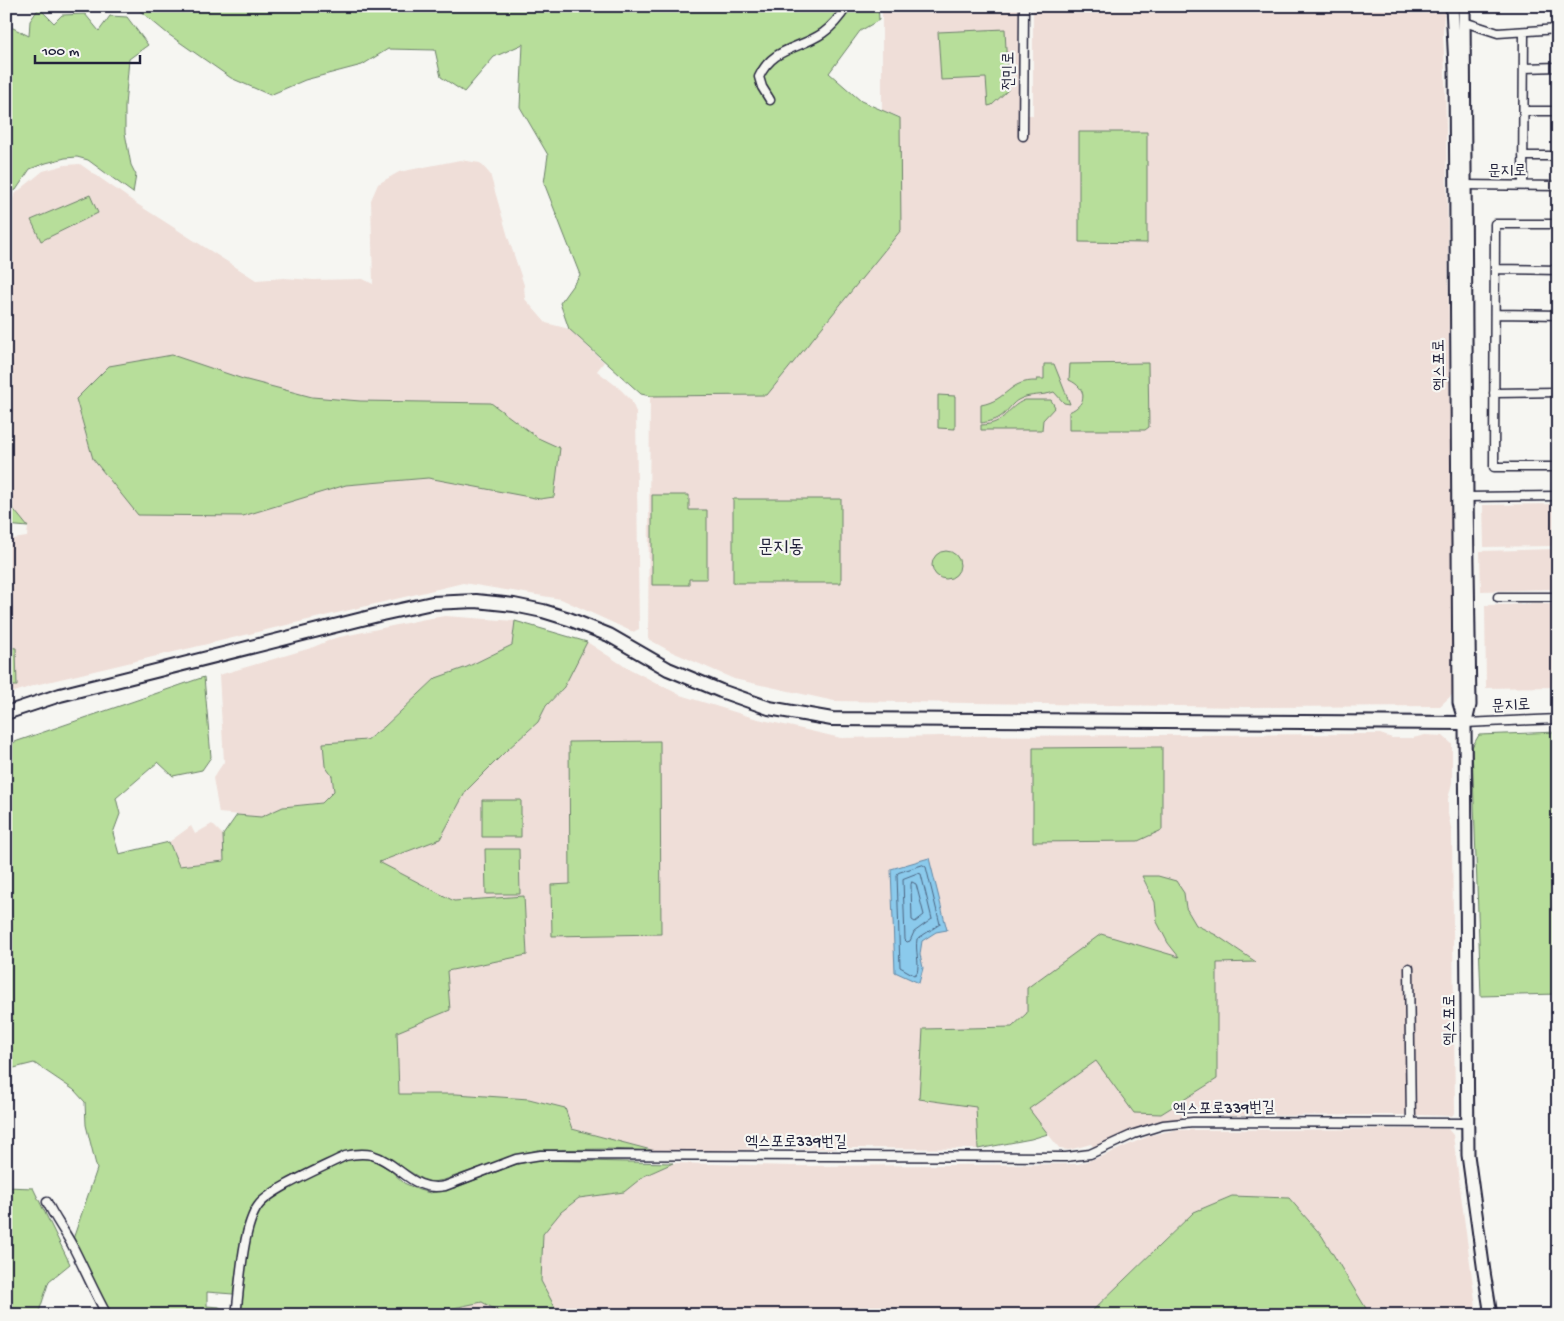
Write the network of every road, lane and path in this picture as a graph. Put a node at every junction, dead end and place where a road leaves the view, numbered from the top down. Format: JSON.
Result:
{"nodes":[{"id":1,"x":846,"y":6,"type":"edge"},
{"id":2,"x":1024,"y":6,"type":"edge"},
{"id":3,"x":1452,"y":6,"type":"edge"},
{"id":4,"x":1464,"y":6,"type":"edge"},
{"id":5,"x":1464,"y":22,"type":"junction"},
{"id":6,"x":1558,"y":29,"type":"edge"},
{"id":7,"x":1524,"y":32,"type":"junction"},
{"id":8,"x":1524,"y":68,"type":"junction"},
{"id":9,"x":1558,"y":68,"type":"edge"},
{"id":10,"x":770,"y":100,"type":"dead end"},
{"id":11,"x":1558,"y":110,"type":"edge"},
{"id":12,"x":1524,"y":111,"type":"junction"},
{"id":13,"x":1023,"y":136,"type":"dead end"},
{"id":14,"x":1523,"y":156,"type":"junction"},
{"id":15,"x":1558,"y":156,"type":"edge"},
{"id":16,"x":1460,"y":185,"type":"junction"},
{"id":17,"x":1523,"y":186,"type":"junction"},
{"id":18,"x":1558,"y":186,"type":"edge"},
{"id":19,"x":1558,"y":224,"type":"edge"},
{"id":20,"x":1495,"y":269,"type":"junction"},
{"id":21,"x":1558,"y":270,"type":"edge"},
{"id":22,"x":1495,"y":314,"type":"junction"},
{"id":23,"x":1558,"y":315,"type":"edge"},
{"id":24,"x":1558,"y":392,"type":"edge"},
{"id":25,"x":1494,"y":393,"type":"junction"},
{"id":26,"x":1558,"y":467,"type":"edge"},
{"id":27,"x":1558,"y":496,"type":"edge"},
{"id":28,"x":1467,"y":497,"type":"junction"},
{"id":29,"x":1498,"y":597,"type":"dead end"},
{"id":30,"x":1558,"y":597,"type":"edge"},
{"id":31,"x":6,"y":713,"type":"edge"},
{"id":32,"x":1558,"y":719,"type":"edge"},
{"id":33,"x":1465,"y":723,"type":"junction"},
{"id":34,"x":1409,"y":968,"type":"dead end"},
{"id":35,"x":1411,"y":1123,"type":"junction"},
{"id":36,"x":1468,"y":1123,"type":"junction"},
{"id":37,"x":46,"y":1202,"type":"dead end"},
{"id":38,"x":108,"y":1315,"type":"edge"},
{"id":39,"x":236,"y":1315,"type":"edge"},
{"id":40,"x":1491,"y":1315,"type":"edge"}],
"edges":[{"from":1,"to":10,"type":"street"},
{"from":2,"to":13,"type":"street","name":"전민로"},
{"from":3,"to":16,"type":"main road","name":"엑스포로"},
{"from":4,"to":5,"type":"main road","name":"엑스포로"},
{"from":5,"to":7,"type":"street"},
{"from":5,"to":16,"type":"main road","name":"엑스포로"},
{"from":6,"to":7,"type":"street"},
{"from":7,"to":8,"type":"street"},
{"from":8,"to":9,"type":"street"},
{"from":8,"to":12,"type":"street"},
{"from":11,"to":12,"type":"street"},
{"from":12,"to":14,"type":"street"},
{"from":14,"to":15,"type":"street"},
{"from":14,"to":17,"type":"street"},
{"from":16,"to":17,"type":"street","name":"문지로"},
{"from":16,"to":28,"type":"main road","name":"엑스포로"},
{"from":16,"to":33,"type":"main road","name":"엑스포로"},
{"from":17,"to":18,"type":"street","name":"문지로"},
{"from":19,"to":20,"type":"street"},
{"from":20,"to":21,"type":"street"},
{"from":20,"to":22,"type":"street"},
{"from":22,"to":23,"type":"street"},
{"from":22,"to":25,"type":"street"},
{"from":24,"to":25,"type":"street"},
{"from":25,"to":26,"type":"street"},
{"from":27,"to":28,"type":"street"},
{"from":28,"to":33,"type":"main road","name":"엑스포로"},
{"from":29,"to":30,"type":"street"},
{"from":31,"to":33,"type":"main road"},
{"from":32,"to":33,"type":"street","name":"문지로"},
{"from":33,"to":36,"type":"main road","name":"엑스포로"},
{"from":34,"to":35,"type":"street"},
{"from":35,"to":36,"type":"street","name":"엑스포로339번길"},
{"from":35,"to":39,"type":"street","name":"엑스포로339번길"},
{"from":36,"to":40,"type":"main road","name":"엑스포로"},
{"from":37,"to":38,"type":"street"}]}
